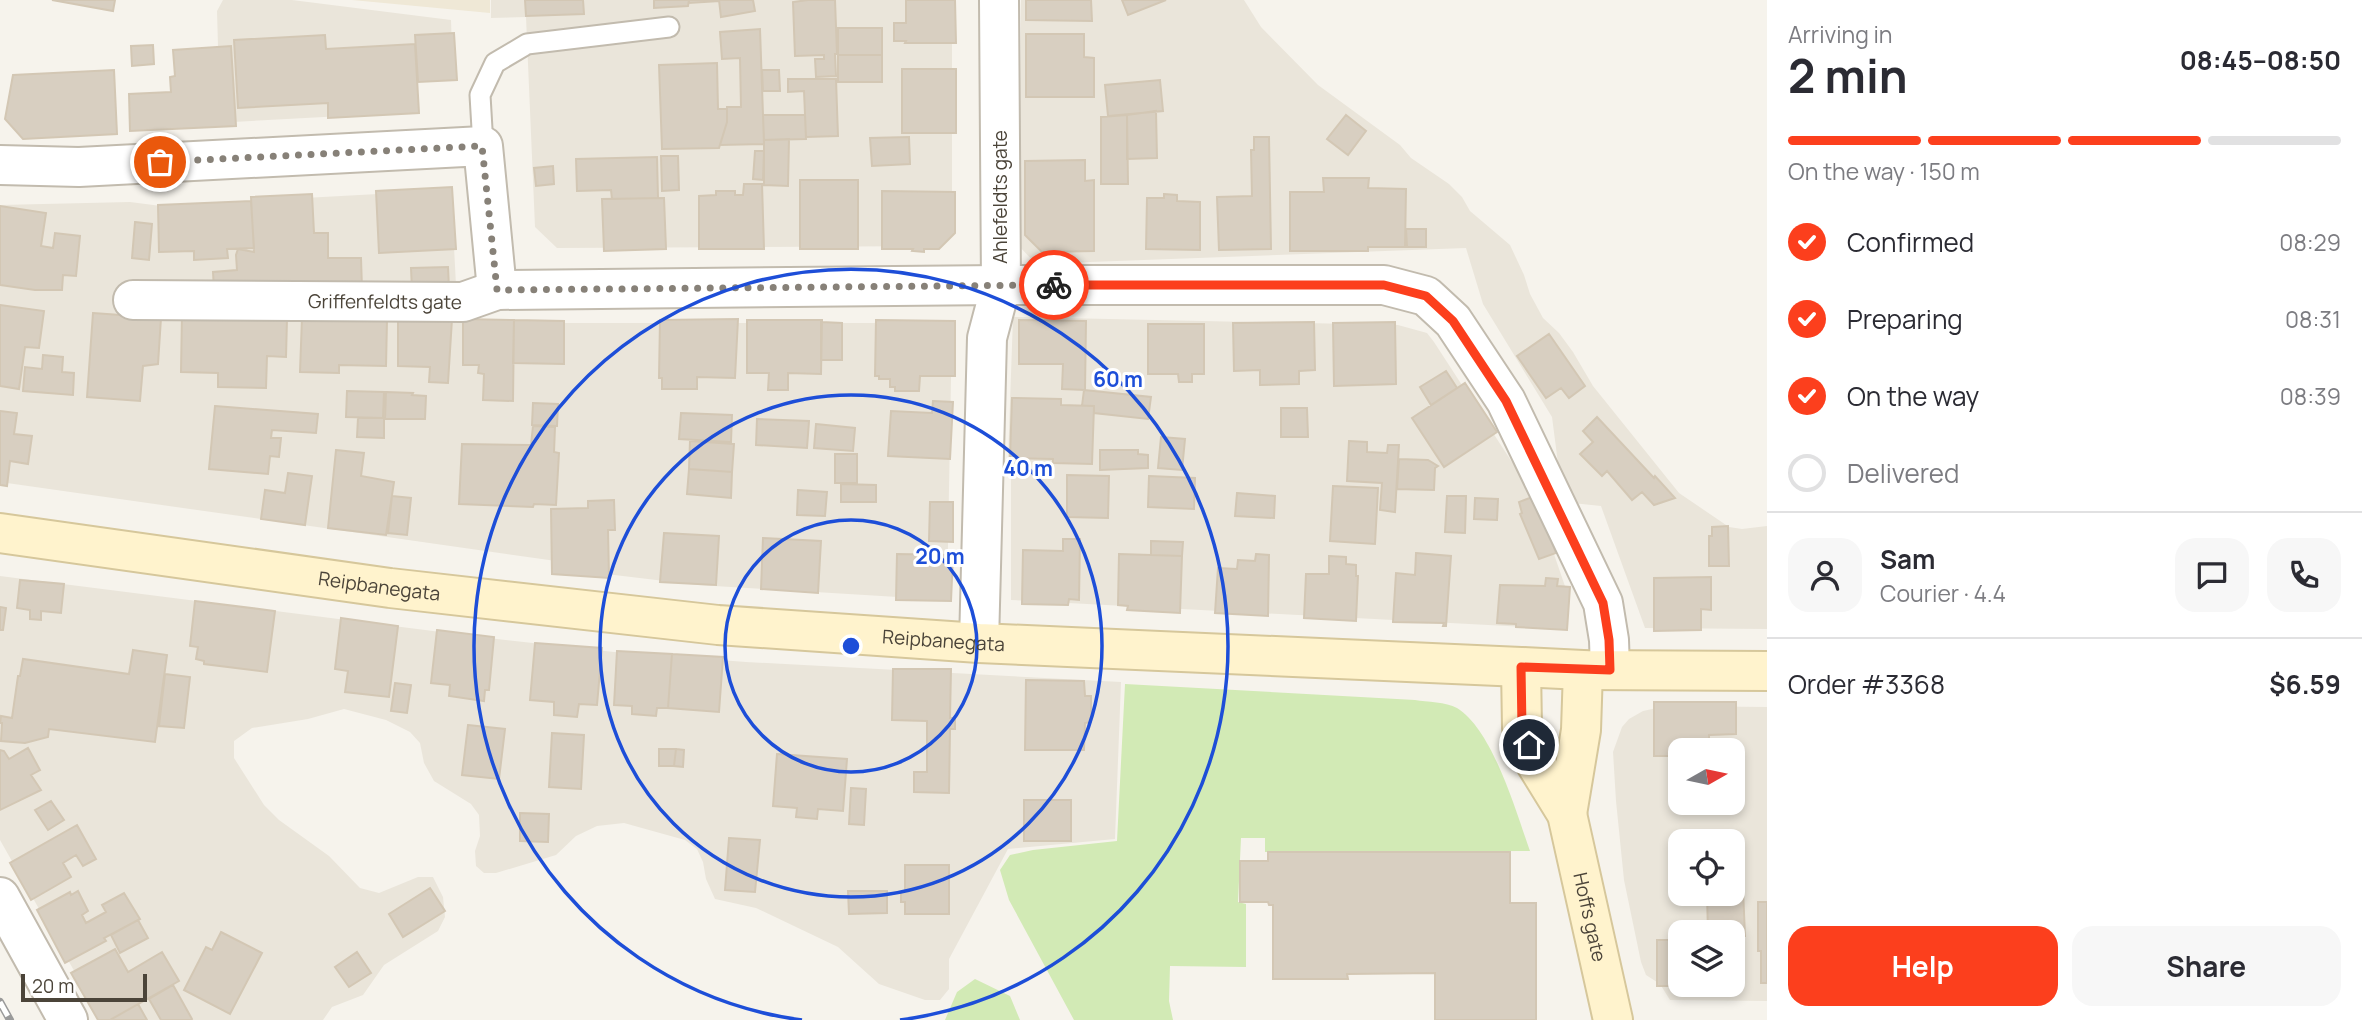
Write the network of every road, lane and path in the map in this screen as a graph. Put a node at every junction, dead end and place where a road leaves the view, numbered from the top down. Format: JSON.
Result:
{"nodes":[{"id":1,"x":999,"y":0,"type":"edge"},
{"id":2,"x":669,"y":27,"type":"dead end"},
{"id":3,"x":482,"y":146,"type":"junction"},
{"id":4,"x":0,"y":165,"type":"edge"},
{"id":5,"x":1001,"y":285,"type":"junction"},
{"id":6,"x":497,"y":290,"type":"junction"},
{"id":7,"x":133,"y":300,"type":"dead end"},
{"id":8,"x":0,"y":533,"type":"edge"},
{"id":9,"x":979,"y":643,"type":"junction"},
{"id":10,"x":1521,"y":667,"type":"junction"},
{"id":11,"x":1597,"y":670,"type":"junction"},
{"id":12,"x":1767,"y":671,"type":"edge"},
{"id":13,"x":1567,"y":814,"type":"junction"},
{"id":14,"x":0,"y":897,"type":"edge"},
{"id":15,"x":68,"y":1020,"type":"edge"},
{"id":16,"x":1613,"y":1020,"type":"edge"}],
"edges":[{"from":1,"to":5,"type":"street","name":"Ahlefeldts gate"},
{"from":2,"to":3,"type":"lane"},
{"from":3,"to":4,"type":"street"},
{"from":3,"to":6,"type":"street"},
{"from":5,"to":6,"type":"street","name":"Griffenfeldts gate"},
{"from":5,"to":9,"type":"street","name":"Ahlefeldts gate"},
{"from":5,"to":11,"type":"street","name":"Griffenfeldts gate"},
{"from":6,"to":7,"type":"street","name":"Griffenfeldts gate"},
{"from":8,"to":9,"type":"main road","name":"Reipbanegata"},
{"from":9,"to":10,"type":"main road","name":"Reipbanegata"},
{"from":10,"to":11,"type":"main road","name":"Reipbanegata"},
{"from":10,"to":13,"type":"main road","name":"Hoffs gate"},
{"from":11,"to":12,"type":"main road","name":"Reipbanegata"},
{"from":11,"to":13,"type":"main road","name":"Hoffs gate"},
{"from":13,"to":16,"type":"main road","name":"Hoffs gate"},
{"from":14,"to":15,"type":"street"}]}
